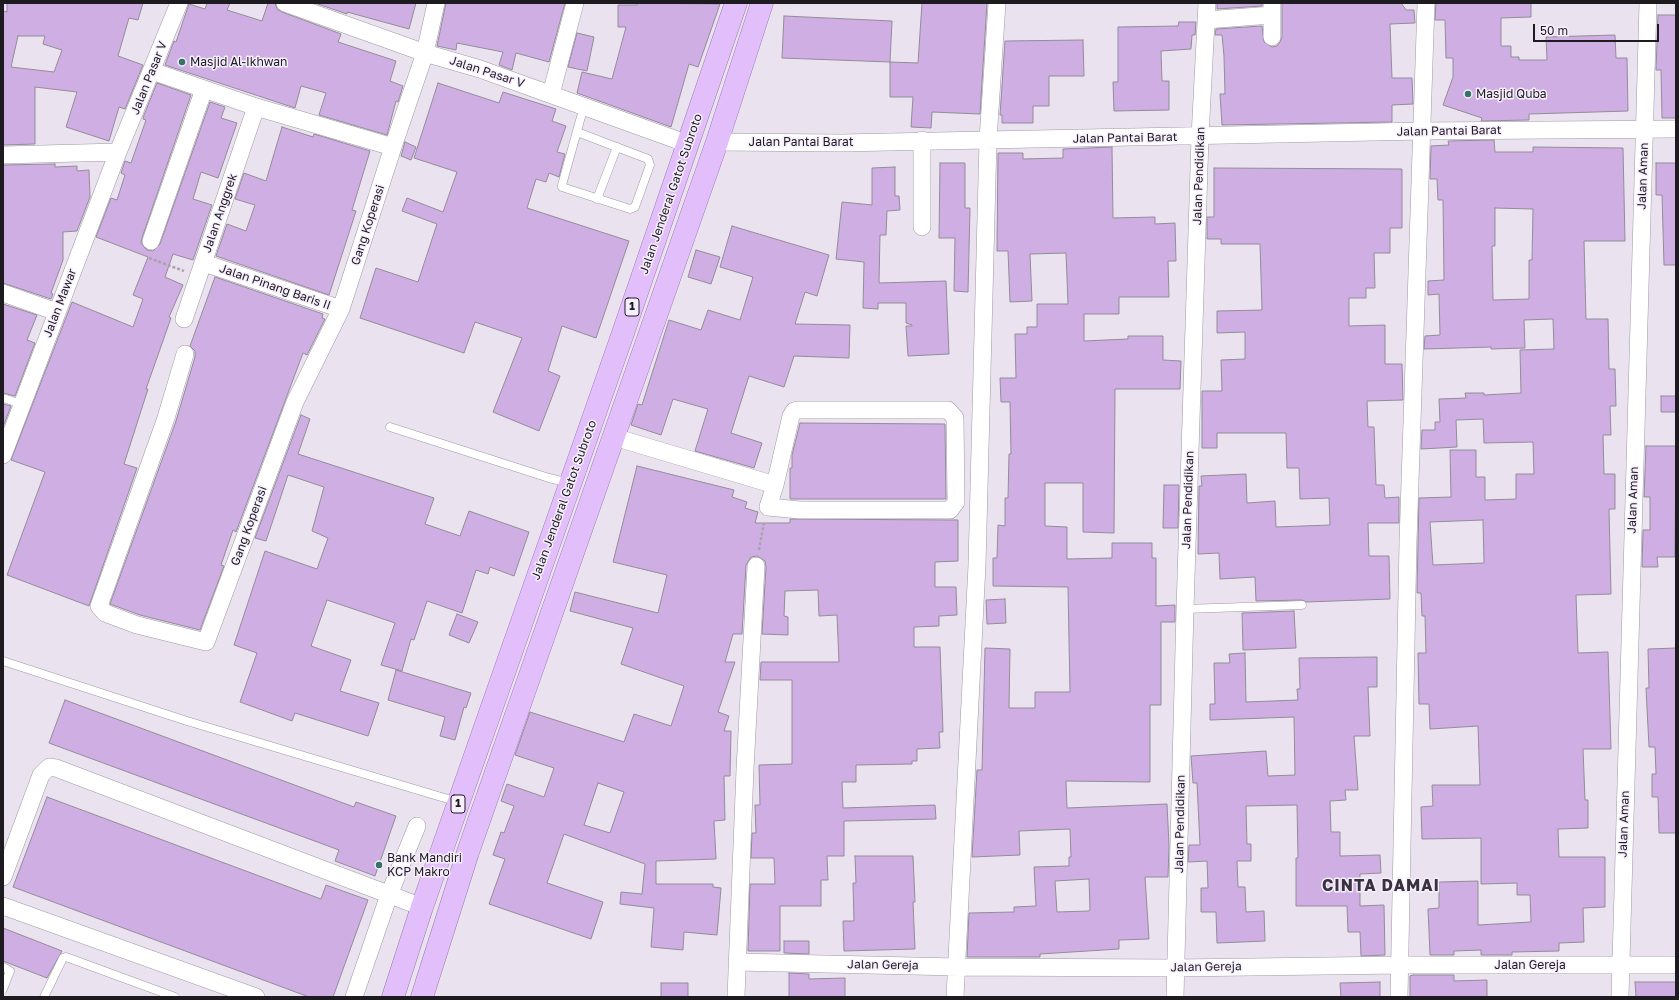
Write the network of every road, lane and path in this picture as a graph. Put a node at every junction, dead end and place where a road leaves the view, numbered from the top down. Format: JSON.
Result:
{"nodes":[{"id":1,"x":179,"y":3,"type":"edge"},
{"id":2,"x":284,"y":3,"type":"edge"},
{"id":3,"x":436,"y":3,"type":"edge"},
{"id":4,"x":575,"y":3,"type":"edge"},
{"id":5,"x":736,"y":3,"type":"edge"},
{"id":6,"x":762,"y":3,"type":"edge"},
{"id":7,"x":997,"y":3,"type":"edge"},
{"id":8,"x":1426,"y":3,"type":"edge"},
{"id":9,"x":1648,"y":3,"type":"edge"},
{"id":10,"x":1272,"y":9,"type":"edge"},
{"id":11,"x":1206,"y":11,"type":"edge"},
{"id":12,"x":1272,"y":37,"type":"dead end"},
{"id":13,"x":723,"y":45,"type":"junction"},
{"id":14,"x":425,"y":53,"type":"junction"},
{"id":15,"x":746,"y":53,"type":"junction"},
{"id":16,"x":152,"y":71,"type":"junction"},
{"id":17,"x":204,"y":89,"type":"junction"},
{"id":18,"x":551,"y":94,"type":"junction"},
{"id":19,"x":256,"y":106,"type":"junction"},
{"id":20,"x":584,"y":106,"type":"junction"},
{"id":21,"x":1645,"y":129,"type":"junction"},
{"id":22,"x":1676,"y":129,"type":"edge"},
{"id":23,"x":577,"y":132,"type":"junction"},
{"id":24,"x":1422,"y":132,"type":"junction"},
{"id":25,"x":1200,"y":137,"type":"junction"},
{"id":26,"x":922,"y":140,"type":"junction"},
{"id":27,"x":988,"y":140,"type":"junction"},
{"id":28,"x":717,"y":142,"type":"junction"},
{"id":29,"x":688,"y":144,"type":"junction"},
{"id":30,"x":393,"y":147,"type":"junction"},
{"id":31,"x":617,"y":147,"type":"junction"},
{"id":32,"x":118,"y":152,"type":"junction"},
{"id":33,"x":3,"y":155,"type":"edge"},
{"id":34,"x":597,"y":199,"type":"junction"},
{"id":35,"x":922,"y":227,"type":"dead end"},
{"id":36,"x":151,"y":241,"type":"joint"},
{"id":37,"x":204,"y":270,"type":"junction"},
{"id":38,"x":3,"y":292,"type":"edge"},
{"id":39,"x":341,"y":309,"type":"junction"},
{"id":40,"x":57,"y":312,"type":"junction"},
{"id":41,"x":184,"y":319,"type":"dead end"},
{"id":42,"x":185,"y":354,"type":"dead end"},
{"id":43,"x":3,"y":398,"type":"edge"},
{"id":44,"x":22,"y":404,"type":"junction"},
{"id":45,"x":390,"y":428,"type":"dead end"},
{"id":46,"x":614,"y":437,"type":"junction"},
{"id":47,"x":3,"y":455,"type":"edge"},
{"id":48,"x":570,"y":483,"type":"junction"},
{"id":49,"x":775,"y":485,"type":"junction"},
{"id":50,"x":768,"y":507,"type":"junction"},
{"id":51,"x":756,"y":566,"type":"joint"},
{"id":52,"x":1302,"y":605,"type":"dead end"},
{"id":53,"x":1185,"y":609,"type":"junction"},
{"id":54,"x":525,"y":611,"type":"junction"},
{"id":55,"x":550,"y":621,"type":"junction"},
{"id":56,"x":3,"y":661,"type":"edge"},
{"id":57,"x":459,"y":802,"type":"junction"},
{"id":58,"x":417,"y":826,"type":"dead end"},
{"id":59,"x":3,"y":877,"type":"edge"},
{"id":60,"x":390,"y":894,"type":"junction"},
{"id":61,"x":3,"y":906,"type":"edge"},
{"id":62,"x":422,"y":907,"type":"junction"},
{"id":63,"x":737,"y":962,"type":"junction"},
{"id":64,"x":1401,"y":965,"type":"junction"},
{"id":65,"x":1620,"y":965,"type":"junction"},
{"id":66,"x":1676,"y":965,"type":"edge"},
{"id":67,"x":3,"y":967,"type":"edge"},
{"id":68,"x":957,"y":967,"type":"junction"},
{"id":69,"x":1176,"y":968,"type":"junction"},
{"id":70,"x":3,"y":989,"type":"edge"},
{"id":71,"x":44,"y":997,"type":"edge"},
{"id":72,"x":175,"y":997,"type":"edge"},
{"id":73,"x":256,"y":997,"type":"edge"},
{"id":74,"x":354,"y":997,"type":"edge"},
{"id":75,"x":393,"y":997,"type":"edge"},
{"id":76,"x":422,"y":997,"type":"edge"},
{"id":77,"x":736,"y":997,"type":"edge"},
{"id":78,"x":955,"y":997,"type":"edge"},
{"id":79,"x":1176,"y":997,"type":"edge"},
{"id":80,"x":1399,"y":997,"type":"edge"},
{"id":81,"x":1620,"y":997,"type":"edge"}],
"edges":[{"from":1,"to":16,"type":"street","name":"Jalan Pasar V"},
{"from":2,"to":14,"type":"street","name":"Jalan Pasar V"},
{"from":3,"to":14,"type":"street","name":"Gang Koperasi"},
{"from":4,"to":18,"type":"street"},
{"from":5,"to":13,"type":"highway","name":"Jalan Jenderal Gatot Subroto","number":"1"},
{"from":6,"to":15,"type":"highway","number":"1"},
{"from":7,"to":27,"type":"street"},
{"from":8,"to":24,"type":"street"},
{"from":9,"to":21,"type":"street","name":"Jalan Aman"},
{"from":10,"to":11,"type":"street"},
{"from":10,"to":12,"type":"street"},
{"from":11,"to":25,"type":"street","name":"Jalan Pendidikan"},
{"from":13,"to":15,"type":"highway"},
{"from":13,"to":29,"type":"highway","name":"Jalan Jenderal Gatot Subroto","number":"1"},
{"from":14,"to":18,"type":"street","name":"Jalan Pasar V"},
{"from":14,"to":30,"type":"street","name":"Gang Koperasi"},
{"from":15,"to":28,"type":"highway","number":"1"},
{"from":16,"to":17,"type":"street"},
{"from":16,"to":32,"type":"street","name":"Jalan Pasar V"},
{"from":17,"to":19,"type":"street"},
{"from":17,"to":36,"type":"street"},
{"from":18,"to":20,"type":"street","name":"Jalan Pasar V"},
{"from":19,"to":30,"type":"street"},
{"from":19,"to":37,"type":"street","name":"Jalan Anggrek"},
{"from":20,"to":23,"type":"lane"},
{"from":20,"to":29,"type":"street","name":"Jalan Pasar V"},
{"from":21,"to":22,"type":"street","name":"Jalan Pantai Barat"},
{"from":21,"to":24,"type":"street","name":"Jalan Pantai Barat"},
{"from":21,"to":65,"type":"street","name":"Jalan Aman"},
{"from":23,"to":31,"type":"lane"},
{"from":23,"to":34,"type":"lane"},
{"from":24,"to":25,"type":"street","name":"Jalan Pantai Barat"},
{"from":24,"to":64,"type":"street"},
{"from":25,"to":27,"type":"street","name":"Jalan Pantai Barat"},
{"from":25,"to":53,"type":"street","name":"Jalan Pendidikan"},
{"from":26,"to":27,"type":"street","name":"Jalan Pantai Barat"},
{"from":26,"to":28,"type":"street","name":"Jalan Pantai Barat"},
{"from":26,"to":35,"type":"street"},
{"from":27,"to":68,"type":"street"},
{"from":28,"to":46,"type":"highway","number":"1"},
{"from":29,"to":48,"type":"highway","name":"Jalan Jenderal Gatot Subroto","number":"1"},
{"from":30,"to":39,"type":"street","name":"Gang Koperasi"},
{"from":31,"to":34,"type":"lane"},
{"from":31,"to":34,"type":"lane"},
{"from":32,"to":33,"type":"street"},
{"from":32,"to":40,"type":"street","name":"Jalan Mawar"},
{"from":36,"to":37,"type":"path"},
{"from":37,"to":39,"type":"street","name":"Jalan Pinang Baris II"},
{"from":37,"to":41,"type":"street","name":"Jalan Anggrek"},
{"from":38,"to":40,"type":"street"},
{"from":39,"to":42,"type":"street","name":"Gang Koperasi"},
{"from":40,"to":44,"type":"street","name":"Jalan Mawar"},
{"from":43,"to":44,"type":"lane"},
{"from":44,"to":47,"type":"street","name":"Jalan Mawar"},
{"from":45,"to":48,"type":"lane"},
{"from":46,"to":49,"type":"street"},
{"from":46,"to":55,"type":"highway","number":"1"},
{"from":48,"to":54,"type":"highway","name":"Jalan Jenderal Gatot Subroto","number":"1"},
{"from":49,"to":50,"type":"street"},
{"from":49,"to":50,"type":"street"},
{"from":50,"to":51,"type":"path"},
{"from":51,"to":63,"type":"street"},
{"from":52,"to":53,"type":"lane"},
{"from":53,"to":69,"type":"street","name":"Jalan Pendidikan"},
{"from":54,"to":55,"type":"highway"},
{"from":54,"to":57,"type":"highway","name":"Jalan Jenderal Gatot Subroto","number":"1"},
{"from":55,"to":76,"type":"highway","number":"1"},
{"from":56,"to":57,"type":"lane"},
{"from":57,"to":62,"type":"highway","name":"Jalan Jenderal Gatot Subroto","number":"1"},
{"from":58,"to":60,"type":"street"},
{"from":59,"to":60,"type":"street"},
{"from":60,"to":62,"type":"street"},
{"from":60,"to":74,"type":"street"},
{"from":61,"to":73,"type":"street"},
{"from":62,"to":75,"type":"highway","name":"Jalan Jenderal Gatot Subroto","number":"1"},
{"from":63,"to":68,"type":"street","name":"Jalan Gereja"},
{"from":63,"to":77,"type":"street"},
{"from":64,"to":65,"type":"street","name":"Jalan Gereja"},
{"from":64,"to":69,"type":"street","name":"Jalan Gereja"},
{"from":64,"to":80,"type":"street"},
{"from":65,"to":66,"type":"street","name":"Jalan Gereja"},
{"from":65,"to":81,"type":"street","name":"Jalan Aman"},
{"from":67,"to":70,"type":"lane"},
{"from":68,"to":69,"type":"street","name":"Jalan Gereja"},
{"from":68,"to":78,"type":"street"},
{"from":69,"to":79,"type":"street","name":"Jalan Pendidikan"},
{"from":71,"to":72,"type":"lane"}]}
